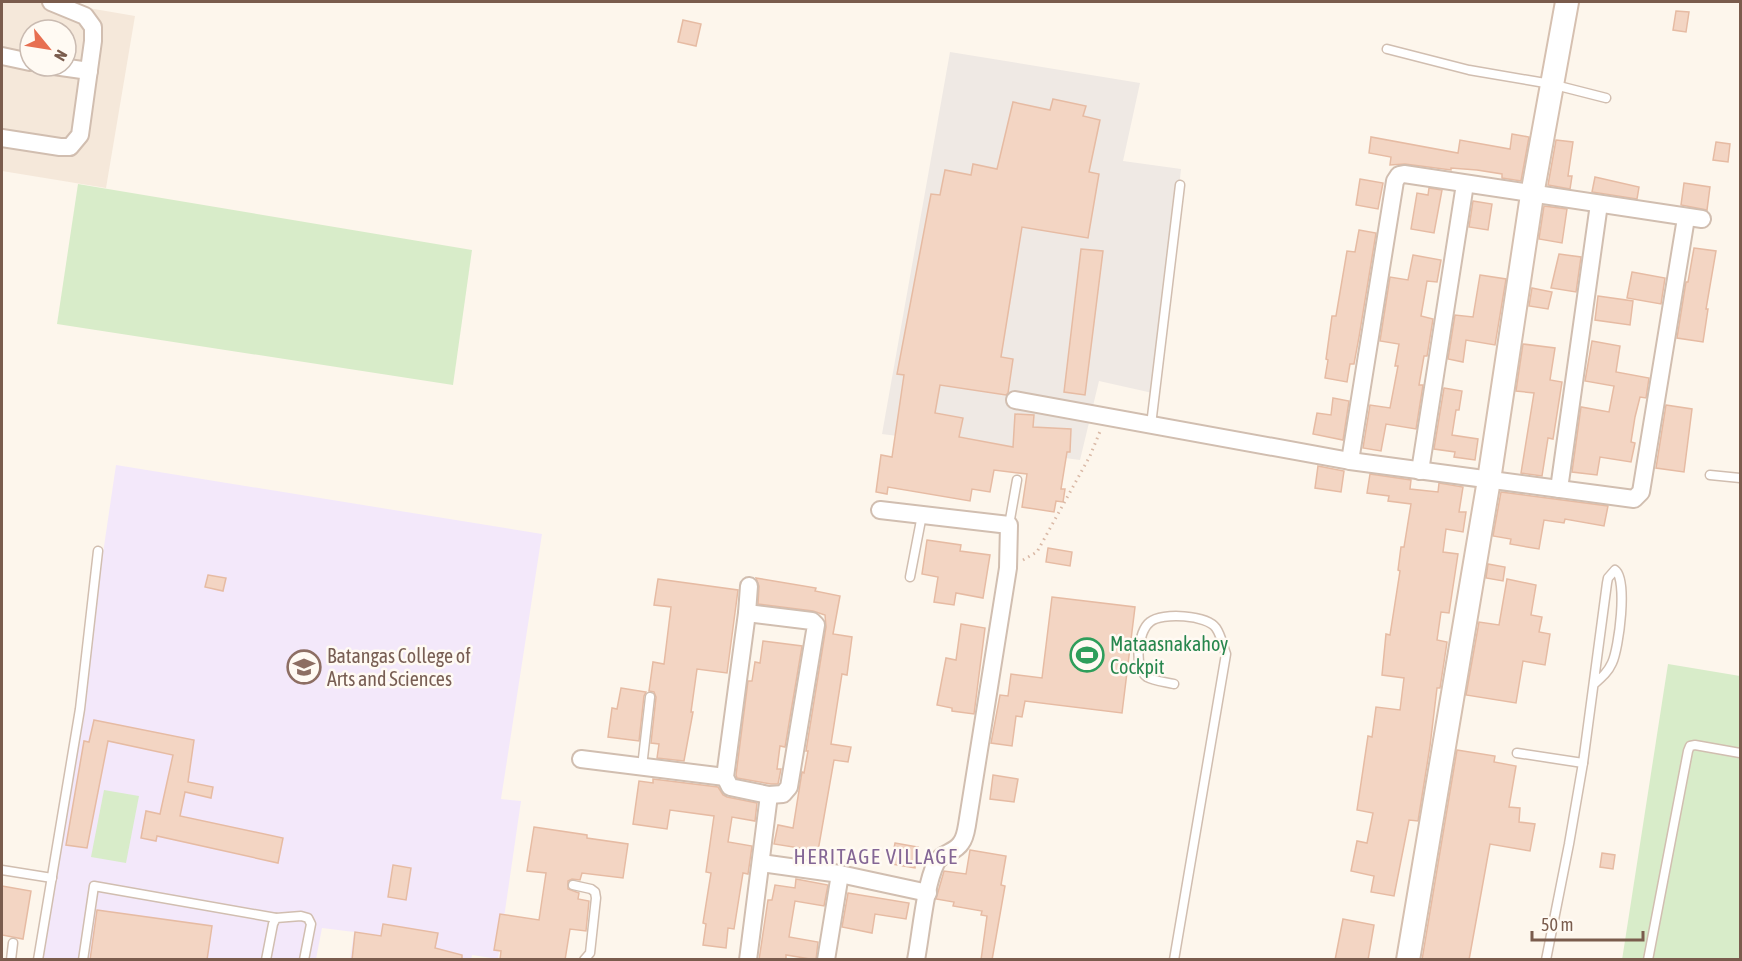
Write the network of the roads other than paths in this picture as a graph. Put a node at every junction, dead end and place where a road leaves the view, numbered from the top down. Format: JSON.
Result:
{"nodes":[{"id":1,"x":51,"y":2,"type":"edge"},
{"id":2,"x":1567,"y":2,"type":"edge"},
{"id":3,"x":1387,"y":49,"type":"dead end"},
{"id":4,"x":2,"y":56,"type":"edge"},
{"id":5,"x":18,"y":59,"type":"edge"},
{"id":6,"x":78,"y":69,"type":"edge"},
{"id":7,"x":89,"y":71,"type":"junction"},
{"id":8,"x":1551,"y":84,"type":"junction"},
{"id":9,"x":1606,"y":98,"type":"dead end"},
{"id":10,"x":2,"y":138,"type":"edge"},
{"id":11,"x":1465,"y":184,"type":"junction"},
{"id":12,"x":1180,"y":185,"type":"dead end"},
{"id":13,"x":1532,"y":195,"type":"junction"},
{"id":14,"x":1599,"y":204,"type":"junction"},
{"id":15,"x":1015,"y":400,"type":"dead end"},
{"id":16,"x":1151,"y":425,"type":"junction"},
{"id":17,"x":1350,"y":461,"type":"junction"},
{"id":18,"x":1420,"y":471,"type":"junction"},
{"id":19,"x":1710,"y":475,"type":"dead end"},
{"id":20,"x":1740,"y":478,"type":"edge"},
{"id":21,"x":1017,"y":480,"type":"dead end"},
{"id":22,"x":1489,"y":480,"type":"junction"},
{"id":23,"x":1559,"y":489,"type":"junction"},
{"id":24,"x":880,"y":510,"type":"dead end"},
{"id":25,"x":922,"y":515,"type":"junction"},
{"id":26,"x":1010,"y":525,"type":"junction"},
{"id":27,"x":98,"y":551,"type":"dead end"},
{"id":28,"x":910,"y":577,"type":"dead end"},
{"id":29,"x":749,"y":586,"type":"dead end"},
{"id":30,"x":1603,"y":610,"type":"junction"},
{"id":31,"x":1620,"y":611,"type":"junction"},
{"id":32,"x":747,"y":613,"type":"junction"},
{"id":33,"x":1174,"y":684,"type":"dead end"},
{"id":34,"x":1594,"y":684,"type":"junction"},
{"id":35,"x":650,"y":697,"type":"dead end"},
{"id":36,"x":1517,"y":753,"type":"dead end"},
{"id":37,"x":1740,"y":753,"type":"edge"},
{"id":38,"x":581,"y":759,"type":"dead end"},
{"id":39,"x":1583,"y":763,"type":"junction"},
{"id":40,"x":642,"y":767,"type":"junction"},
{"id":41,"x":725,"y":777,"type":"junction"},
{"id":42,"x":769,"y":795,"type":"junction"},
{"id":43,"x":761,"y":863,"type":"junction"},
{"id":44,"x":2,"y":870,"type":"edge"},
{"id":45,"x":840,"y":874,"type":"junction"},
{"id":46,"x":52,"y":878,"type":"junction"},
{"id":47,"x":573,"y":885,"type":"dead end"},
{"id":48,"x":928,"y":893,"type":"junction"},
{"id":49,"x":276,"y":918,"type":"junction"},
{"id":50,"x":13,"y":943,"type":"dead end"},
{"id":51,"x":11,"y":960,"type":"edge"},
{"id":52,"x":38,"y":960,"type":"edge"},
{"id":53,"x":83,"y":960,"type":"edge"},
{"id":54,"x":266,"y":960,"type":"edge"},
{"id":55,"x":304,"y":960,"type":"edge"},
{"id":56,"x":584,"y":960,"type":"edge"},
{"id":57,"x":748,"y":960,"type":"edge"},
{"id":58,"x":826,"y":960,"type":"edge"},
{"id":59,"x":916,"y":960,"type":"edge"},
{"id":60,"x":1173,"y":960,"type":"edge"},
{"id":61,"x":1408,"y":960,"type":"edge"},
{"id":62,"x":1546,"y":960,"type":"edge"},
{"id":63,"x":1648,"y":960,"type":"edge"}],
"edges":[{"from":1,"to":7,"type":"street"},
{"from":2,"to":8,"type":"street"},
{"from":3,"to":8,"type":"lane"},
{"from":4,"to":5,"type":"street"},
{"from":6,"to":7,"type":"street"},
{"from":7,"to":10,"type":"street"},
{"from":8,"to":9,"type":"lane"},
{"from":8,"to":13,"type":"street"},
{"from":11,"to":13,"type":"street"},
{"from":11,"to":17,"type":"street"},
{"from":11,"to":18,"type":"street"},
{"from":12,"to":16,"type":"lane"},
{"from":13,"to":14,"type":"street"},
{"from":13,"to":22,"type":"street"},
{"from":14,"to":23,"type":"street"},
{"from":14,"to":23,"type":"street"},
{"from":15,"to":16,"type":"street"},
{"from":16,"to":17,"type":"street"},
{"from":17,"to":18,"type":"street"},
{"from":18,"to":22,"type":"street"},
{"from":19,"to":20,"type":"lane"},
{"from":21,"to":26,"type":"lane"},
{"from":22,"to":23,"type":"street"},
{"from":22,"to":61,"type":"street"},
{"from":24,"to":25,"type":"street"},
{"from":25,"to":26,"type":"street"},
{"from":25,"to":28,"type":"lane"},
{"from":26,"to":48,"type":"street"},
{"from":27,"to":46,"type":"lane"},
{"from":29,"to":32,"type":"street"},
{"from":30,"to":31,"type":"lane"},
{"from":30,"to":31,"type":"lane"},
{"from":30,"to":34,"type":"lane"},
{"from":31,"to":34,"type":"lane"},
{"from":32,"to":41,"type":"street"},
{"from":32,"to":42,"type":"street"},
{"from":33,"to":60,"type":"lane"},
{"from":34,"to":39,"type":"lane"},
{"from":35,"to":40,"type":"lane"},
{"from":36,"to":39,"type":"lane"},
{"from":37,"to":63,"type":"lane"},
{"from":38,"to":40,"type":"street"},
{"from":39,"to":62,"type":"lane"},
{"from":40,"to":41,"type":"street"},
{"from":41,"to":42,"type":"street"},
{"from":42,"to":43,"type":"street"},
{"from":43,"to":45,"type":"street"},
{"from":43,"to":57,"type":"street"},
{"from":44,"to":46,"type":"lane"},
{"from":45,"to":48,"type":"street"},
{"from":45,"to":58,"type":"street"},
{"from":46,"to":52,"type":"lane"},
{"from":47,"to":56,"type":"lane"},
{"from":48,"to":59,"type":"street"},
{"from":49,"to":53,"type":"lane"},
{"from":49,"to":54,"type":"lane"},
{"from":49,"to":55,"type":"lane"},
{"from":50,"to":51,"type":"lane"}]}
